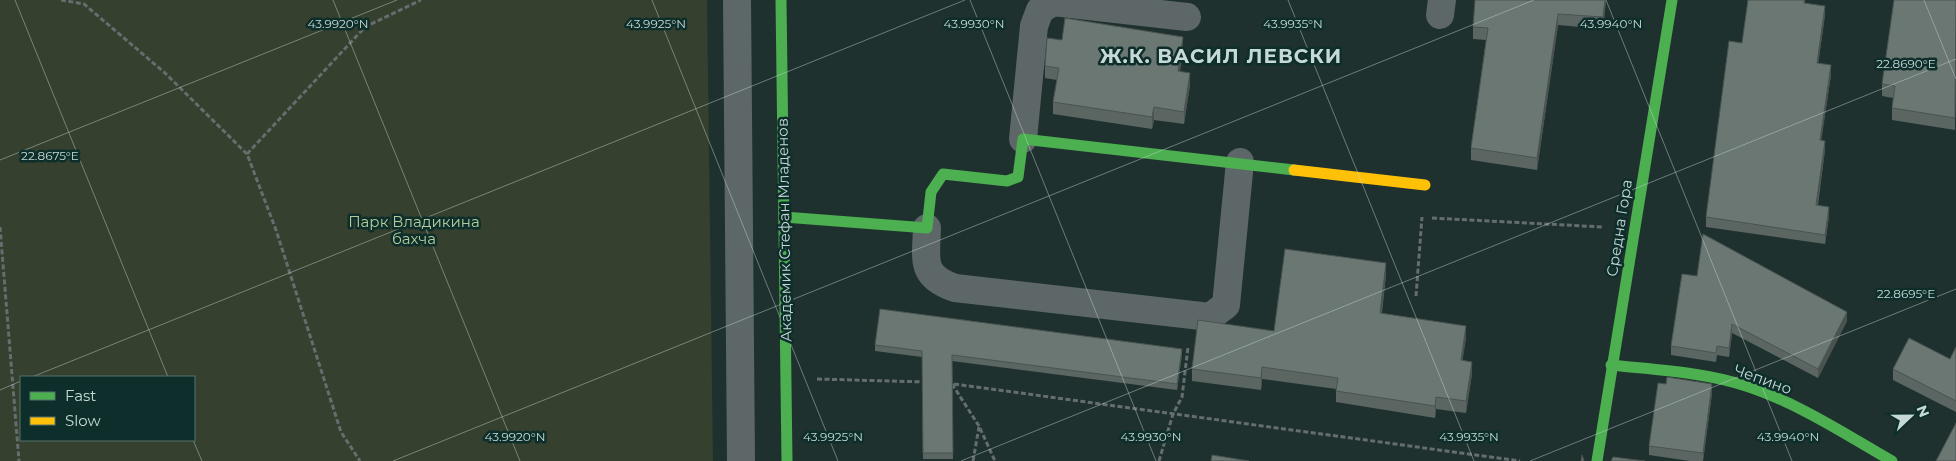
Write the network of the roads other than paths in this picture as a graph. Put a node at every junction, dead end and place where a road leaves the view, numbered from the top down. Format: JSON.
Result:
{"nodes":[{"id":1,"x":737,"y":0,"type":"edge"},
{"id":2,"x":781,"y":0,"type":"edge"},
{"id":3,"x":1672,"y":0,"type":"edge"},
{"id":4,"x":1187,"y":17,"type":"dead end"},
{"id":5,"x":1023,"y":139,"type":"junction"},
{"id":6,"x":1240,"y":162,"type":"junction"},
{"id":7,"x":1426,"y":185,"type":"road end"},
{"id":8,"x":784,"y":217,"type":"junction"},
{"id":9,"x":927,"y":228,"type":"junction"},
{"id":10,"x":1611,"y":365,"type":"junction"},
{"id":11,"x":741,"y":461,"type":"edge"},
{"id":12,"x":787,"y":461,"type":"edge"},
{"id":13,"x":1597,"y":461,"type":"edge"},
{"id":14,"x":1892,"y":461,"type":"edge"}],
"edges":[{"from":1,"to":11,"type":"street"},
{"from":2,"to":8,"type":"street","name":"Академик Стефан Младенов"},
{"from":3,"to":10,"type":"street","name":"Средна Гора"},
{"from":4,"to":5,"type":"street"},
{"from":5,"to":6,"type":"street"},
{"from":5,"to":9,"type":"street"},
{"from":6,"to":7,"type":"street"},
{"from":6,"to":9,"type":"street"},
{"from":8,"to":9,"type":"street"},
{"from":8,"to":12,"type":"street","name":"Академик Стефан Младенов"},
{"from":10,"to":13,"type":"street","name":"Средна Гора"},
{"from":10,"to":14,"type":"street","name":"Чепино"}]}
